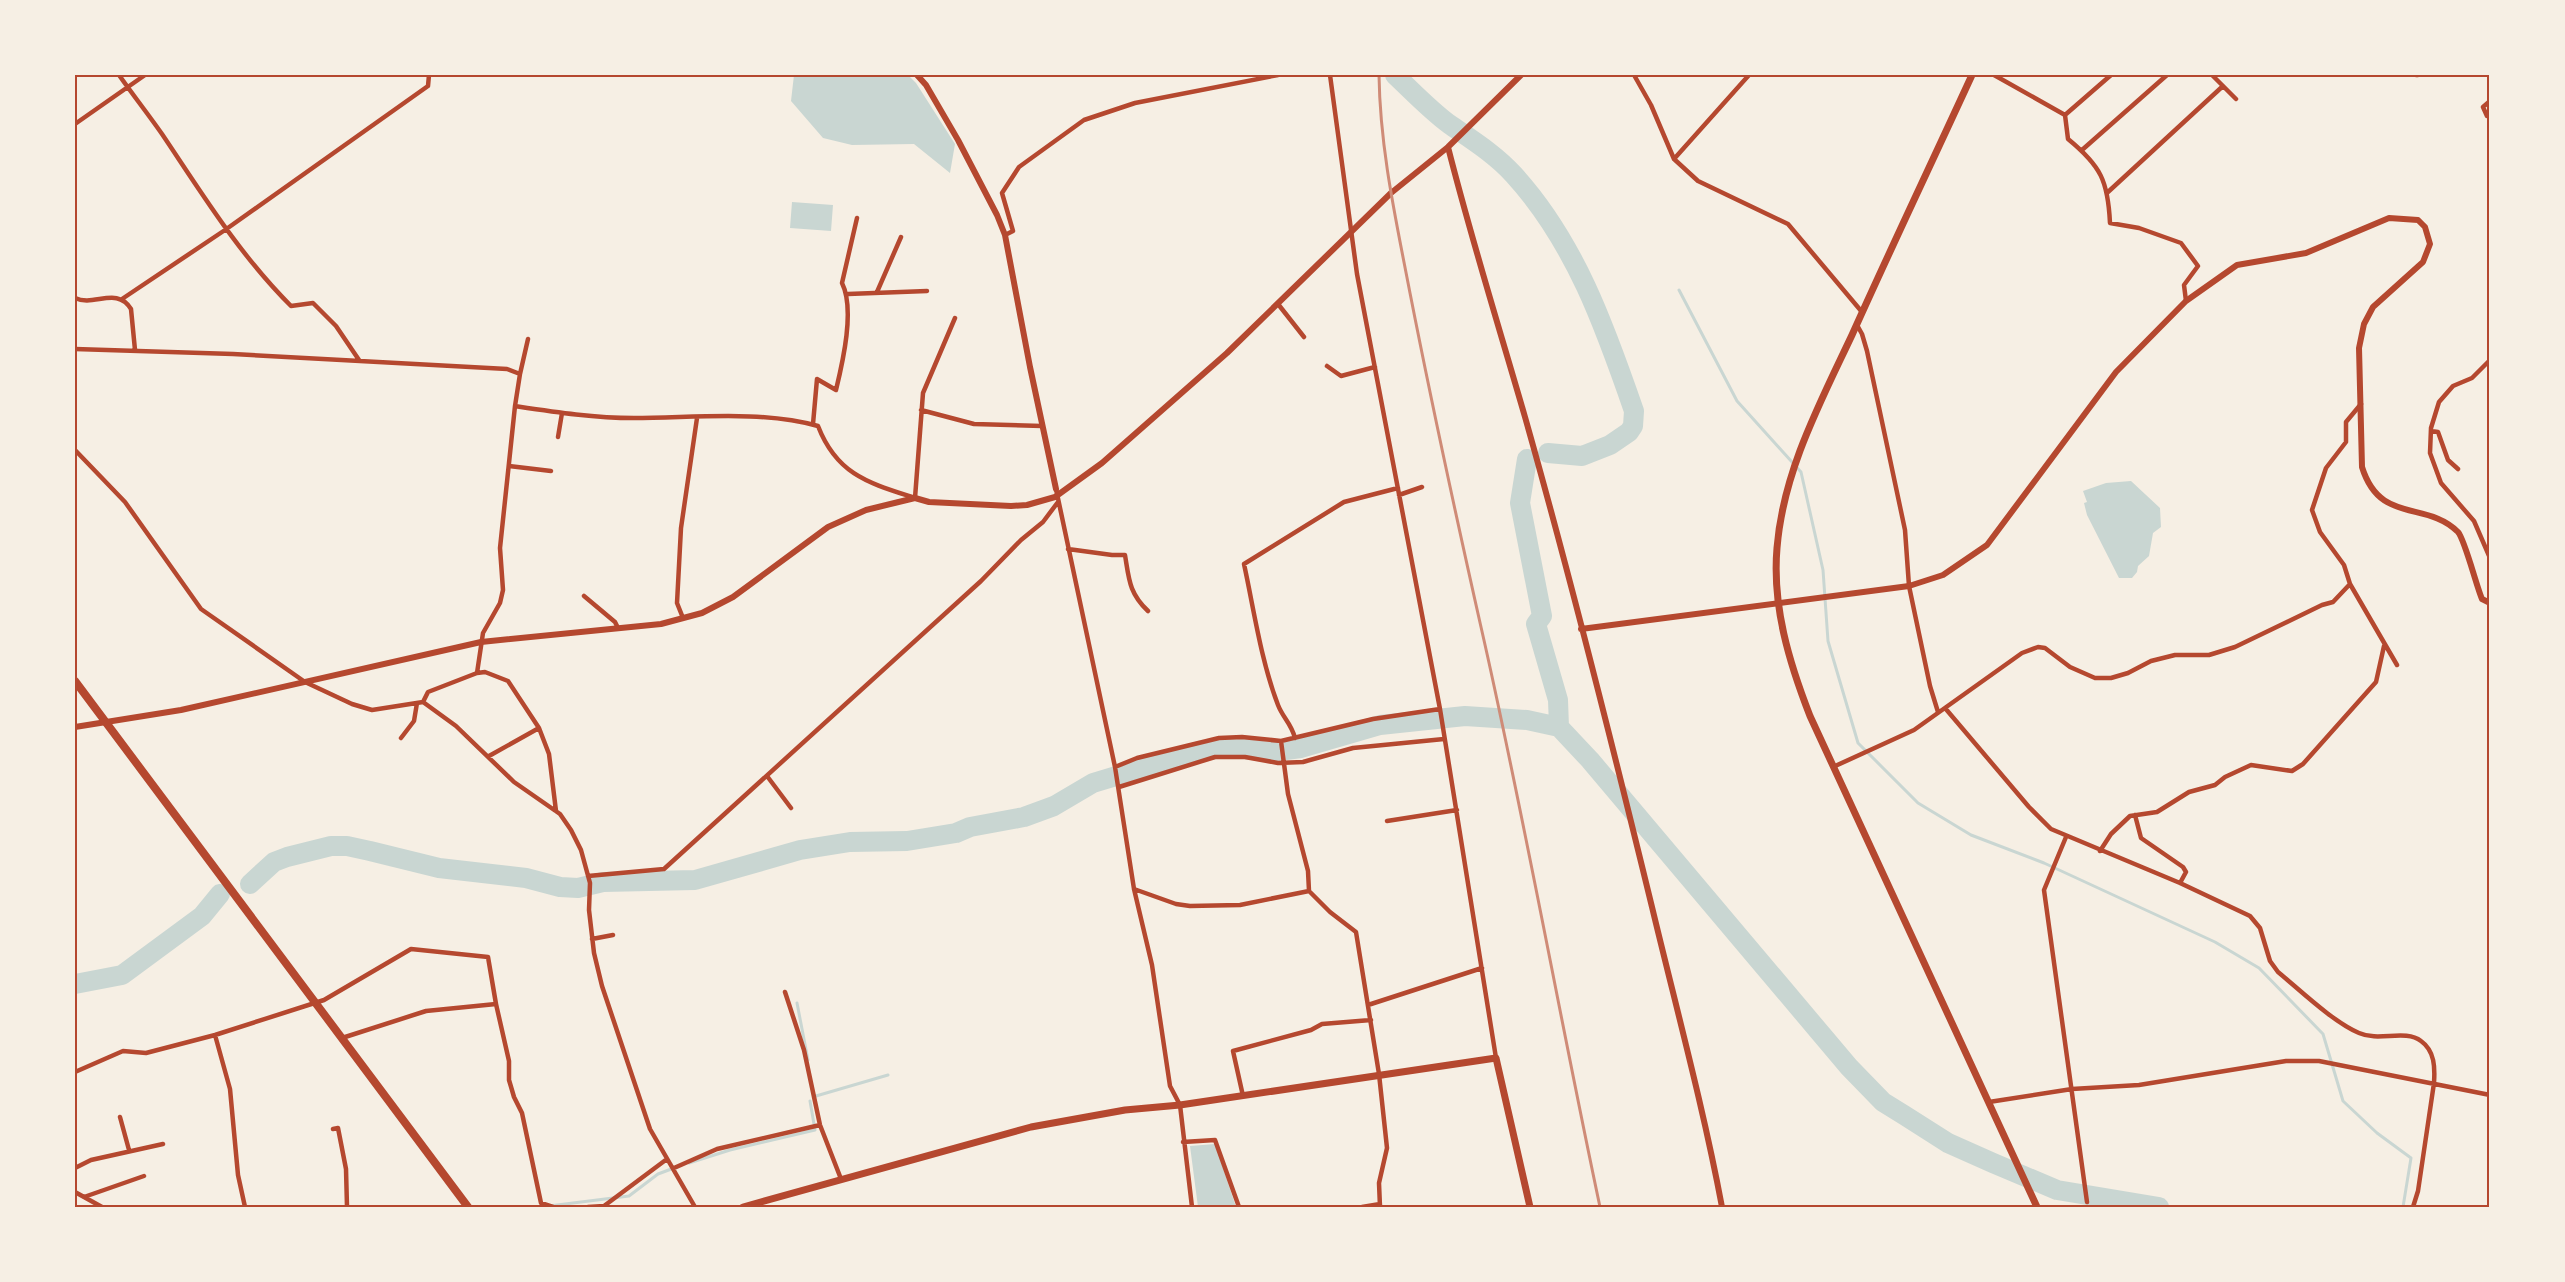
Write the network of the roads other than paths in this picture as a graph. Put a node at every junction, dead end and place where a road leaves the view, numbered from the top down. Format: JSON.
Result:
{"nodes":[{"id":1,"x":119,"y":75,"type":"edge"},
{"id":2,"x":145,"y":75,"type":"edge"},
{"id":3,"x":429,"y":75,"type":"edge"},
{"id":4,"x":917,"y":75,"type":"edge"},
{"id":5,"x":1278,"y":75,"type":"edge"},
{"id":6,"x":1330,"y":75,"type":"edge"},
{"id":7,"x":1521,"y":75,"type":"edge"},
{"id":8,"x":1634,"y":75,"type":"edge"},
{"id":9,"x":1749,"y":75,"type":"edge"},
{"id":10,"x":1972,"y":75,"type":"edge"},
{"id":11,"x":1994,"y":75,"type":"edge"},
{"id":12,"x":2111,"y":75,"type":"edge"},
{"id":13,"x":2167,"y":75,"type":"edge"},
{"id":14,"x":2212,"y":75,"type":"edge"},
{"id":15,"x":2223,"y":86,"type":"junction"},
{"id":16,"x":128,"y":87,"type":"junction"},
{"id":17,"x":2236,"y":99,"type":"dead end"},
{"id":18,"x":2490,"y":101,"type":"edge"},
{"id":19,"x":2065,"y":115,"type":"junction"},
{"id":20,"x":2490,"y":116,"type":"edge"},
{"id":21,"x":75,"y":124,"type":"edge"},
{"id":22,"x":1448,"y":147,"type":"junction"},
{"id":23,"x":2082,"y":150,"type":"junction"},
{"id":24,"x":1674,"y":159,"type":"junction"},
{"id":25,"x":2108,"y":192,"type":"junction"},
{"id":26,"x":857,"y":218,"type":"dead end"},
{"id":27,"x":225,"y":230,"type":"junction"},
{"id":28,"x":1352,"y":231,"type":"junction"},
{"id":29,"x":1005,"y":236,"type":"junction"},
{"id":30,"x":901,"y":237,"type":"dead end"},
{"id":31,"x":927,"y":291,"type":"dead end"},
{"id":32,"x":877,"y":292,"type":"junction"},
{"id":33,"x":848,"y":294,"type":"junction"},
{"id":34,"x":75,"y":298,"type":"edge"},
{"id":35,"x":122,"y":299,"type":"junction"},
{"id":36,"x":2186,"y":301,"type":"junction"},
{"id":37,"x":1278,"y":304,"type":"junction"},
{"id":38,"x":1862,"y":312,"type":"junction"},
{"id":39,"x":955,"y":318,"type":"dead end"},
{"id":40,"x":1856,"y":324,"type":"junction"},
{"id":41,"x":1304,"y":337,"type":"dead end"},
{"id":42,"x":528,"y":339,"type":"dead end"},
{"id":43,"x":75,"y":349,"type":"edge"},
{"id":44,"x":135,"y":350,"type":"junction"},
{"id":45,"x":2490,"y":360,"type":"edge"},
{"id":46,"x":359,"y":361,"type":"junction"},
{"id":47,"x":1327,"y":366,"type":"dead end"},
{"id":48,"x":1375,"y":367,"type":"junction"},
{"id":49,"x":520,"y":374,"type":"junction"},
{"id":50,"x":2361,"y":404,"type":"junction"},
{"id":51,"x":515,"y":406,"type":"junction"},
{"id":52,"x":921,"y":410,"type":"junction"},
{"id":53,"x":562,"y":413,"type":"junction"},
{"id":54,"x":697,"y":418,"type":"junction"},
{"id":55,"x":813,"y":424,"type":"junction"},
{"id":56,"x":1042,"y":426,"type":"junction"},
{"id":57,"x":2431,"y":431,"type":"junction"},
{"id":58,"x":558,"y":436,"type":"dead end"},
{"id":59,"x":75,"y":450,"type":"edge"},
{"id":60,"x":509,"y":466,"type":"junction"},
{"id":61,"x":2458,"y":469,"type":"dead end"},
{"id":62,"x":551,"y":471,"type":"dead end"},
{"id":63,"x":1422,"y":487,"type":"dead end"},
{"id":64,"x":1399,"y":491,"type":"junction"},
{"id":65,"x":1057,"y":496,"type":"junction"},
{"id":66,"x":915,"y":498,"type":"junction"},
{"id":67,"x":1068,"y":549,"type":"junction"},
{"id":68,"x":2490,"y":558,"type":"edge"},
{"id":69,"x":2350,"y":584,"type":"junction"},
{"id":70,"x":1909,"y":586,"type":"junction"},
{"id":71,"x":585,"y":596,"type":"dead end"},
{"id":72,"x":1779,"y":602,"type":"junction"},
{"id":73,"x":2490,"y":603,"type":"edge"},
{"id":74,"x":1148,"y":611,"type":"dead end"},
{"id":75,"x":683,"y":618,"type":"junction"},
{"id":76,"x":618,"y":628,"type":"junction"},
{"id":77,"x":1581,"y":629,"type":"junction"},
{"id":78,"x":481,"y":642,"type":"junction"},
{"id":79,"x":2384,"y":646,"type":"junction"},
{"id":80,"x":2397,"y":665,"type":"dead end"},
{"id":81,"x":477,"y":673,"type":"junction"},
{"id":82,"x":75,"y":681,"type":"edge"},
{"id":83,"x":304,"y":682,"type":"junction"},
{"id":84,"x":423,"y":702,"type":"junction"},
{"id":85,"x":417,"y":703,"type":"junction"},
{"id":86,"x":1945,"y":708,"type":"junction"},
{"id":87,"x":1440,"y":709,"type":"junction"},
{"id":88,"x":1938,"y":711,"type":"junction"},
{"id":89,"x":106,"y":722,"type":"junction"},
{"id":90,"x":75,"y":727,"type":"edge"},
{"id":91,"x":539,"y":728,"type":"junction"},
{"id":92,"x":401,"y":738,"type":"dead end"},
{"id":93,"x":1295,"y":738,"type":"junction"},
{"id":94,"x":1444,"y":739,"type":"junction"},
{"id":95,"x":1281,"y":741,"type":"junction"},
{"id":96,"x":489,"y":756,"type":"junction"},
{"id":97,"x":1284,"y":763,"type":"junction"},
{"id":98,"x":1115,"y":767,"type":"junction"},
{"id":99,"x":1833,"y":767,"type":"junction"},
{"id":100,"x":767,"y":776,"type":"junction"},
{"id":101,"x":1119,"y":787,"type":"junction"},
{"id":102,"x":791,"y":808,"type":"dead end"},
{"id":103,"x":1457,"y":810,"type":"junction"},
{"id":104,"x":556,"y":811,"type":"junction"},
{"id":105,"x":2135,"y":815,"type":"junction"},
{"id":106,"x":1387,"y":821,"type":"dead end"},
{"id":107,"x":2066,"y":837,"type":"junction"},
{"id":108,"x":2100,"y":851,"type":"junction"},
{"id":109,"x":588,"y":876,"type":"junction"},
{"id":110,"x":2180,"y":883,"type":"junction"},
{"id":111,"x":1134,"y":889,"type":"junction"},
{"id":112,"x":1309,"y":891,"type":"junction"},
{"id":113,"x":613,"y":935,"type":"dead end"},
{"id":114,"x":592,"y":939,"type":"junction"},
{"id":115,"x":1482,"y":968,"type":"junction"},
{"id":116,"x":785,"y":992,"type":"dead end"},
{"id":117,"x":496,"y":1004,"type":"junction"},
{"id":118,"x":1368,"y":1005,"type":"junction"},
{"id":119,"x":1371,"y":1020,"type":"junction"},
{"id":120,"x":214,"y":1035,"type":"junction"},
{"id":121,"x":341,"y":1039,"type":"junction"},
{"id":122,"x":1496,"y":1058,"type":"junction"},
{"id":123,"x":75,"y":1072,"type":"edge"},
{"id":124,"x":1379,"y":1075,"type":"junction"},
{"id":125,"x":2434,"y":1083,"type":"junction"},
{"id":126,"x":2072,"y":1089,"type":"junction"},
{"id":127,"x":2490,"y":1095,"type":"edge"},
{"id":128,"x":1243,"y":1096,"type":"junction"},
{"id":129,"x":1989,"y":1102,"type":"junction"},
{"id":130,"x":1180,"y":1105,"type":"junction"},
{"id":131,"x":120,"y":1118,"type":"dead end"},
{"id":132,"x":820,"y":1125,"type":"junction"},
{"id":133,"x":333,"y":1129,"type":"dead end"},
{"id":134,"x":1183,"y":1142,"type":"junction"},
{"id":135,"x":163,"y":1143,"type":"dead end"},
{"id":136,"x":129,"y":1150,"type":"junction"},
{"id":137,"x":667,"y":1159,"type":"junction"},
{"id":138,"x":75,"y":1168,"type":"edge"},
{"id":139,"x":674,"y":1168,"type":"junction"},
{"id":140,"x":144,"y":1176,"type":"dead end"},
{"id":141,"x":841,"y":1179,"type":"junction"},
{"id":142,"x":75,"y":1192,"type":"edge"},
{"id":143,"x":84,"y":1197,"type":"junction"},
{"id":144,"x":2087,"y":1202,"type":"dead end"},
{"id":145,"x":1380,"y":1205,"type":"edge"},
{"id":146,"x":102,"y":1207,"type":"edge"},
{"id":147,"x":245,"y":1207,"type":"edge"},
{"id":148,"x":347,"y":1207,"type":"edge"},
{"id":149,"x":468,"y":1207,"type":"edge"},
{"id":150,"x":553,"y":1207,"type":"edge"},
{"id":151,"x":588,"y":1207,"type":"edge"},
{"id":152,"x":695,"y":1207,"type":"edge"},
{"id":153,"x":743,"y":1207,"type":"edge"},
{"id":154,"x":1191,"y":1207,"type":"edge"},
{"id":155,"x":1239,"y":1207,"type":"edge"},
{"id":156,"x":1362,"y":1207,"type":"edge"},
{"id":157,"x":1530,"y":1207,"type":"edge"},
{"id":158,"x":1722,"y":1207,"type":"edge"},
{"id":159,"x":2037,"y":1207,"type":"edge"},
{"id":160,"x":2412,"y":1207,"type":"edge"}],
"edges":[{"from":1,"to":16,"type":"street"},
{"from":2,"to":16,"type":"street"},
{"from":3,"to":27,"type":"street"},
{"from":4,"to":29,"type":"street"},
{"from":5,"to":29,"type":"street"},
{"from":6,"to":28,"type":"street"},
{"from":7,"to":22,"type":"street"},
{"from":8,"to":24,"type":"street"},
{"from":9,"to":24,"type":"street"},
{"from":10,"to":38,"type":"main road"},
{"from":11,"to":19,"type":"street"},
{"from":12,"to":19,"type":"street"},
{"from":13,"to":23,"type":"street"},
{"from":14,"to":15,"type":"street"},
{"from":15,"to":17,"type":"street"},
{"from":15,"to":25,"type":"street"},
{"from":16,"to":21,"type":"street"},
{"from":16,"to":27,"type":"street"},
{"from":18,"to":20,"type":"street"},
{"from":19,"to":23,"type":"street"},
{"from":22,"to":28,"type":"street"},
{"from":22,"to":77,"type":"street"},
{"from":23,"to":25,"type":"street"},
{"from":24,"to":38,"type":"street"},
{"from":25,"to":36,"type":"street"},
{"from":26,"to":33,"type":"street"},
{"from":27,"to":35,"type":"street"},
{"from":27,"to":46,"type":"street"},
{"from":28,"to":37,"type":"street"},
{"from":28,"to":48,"type":"street"},
{"from":29,"to":56,"type":"street"},
{"from":30,"to":32,"type":"street"},
{"from":31,"to":32,"type":"street"},
{"from":32,"to":33,"type":"street"},
{"from":33,"to":55,"type":"street"},
{"from":34,"to":35,"type":"street"},
{"from":35,"to":44,"type":"street"},
{"from":36,"to":50,"type":"street"},
{"from":36,"to":70,"type":"street"},
{"from":37,"to":41,"type":"street"},
{"from":37,"to":65,"type":"street"},
{"from":38,"to":40,"type":"main road"},
{"from":39,"to":52,"type":"street"},
{"from":40,"to":70,"type":"street"},
{"from":40,"to":72,"type":"main road"},
{"from":42,"to":49,"type":"street"},
{"from":43,"to":44,"type":"street"},
{"from":44,"to":46,"type":"street"},
{"from":45,"to":57,"type":"street"},
{"from":46,"to":49,"type":"street"},
{"from":47,"to":48,"type":"street"},
{"from":48,"to":64,"type":"street"},
{"from":49,"to":51,"type":"street"},
{"from":50,"to":69,"type":"street"},
{"from":50,"to":73,"type":"street"},
{"from":51,"to":53,"type":"street"},
{"from":51,"to":60,"type":"street"},
{"from":52,"to":56,"type":"street"},
{"from":52,"to":66,"type":"street"},
{"from":53,"to":54,"type":"street"},
{"from":53,"to":58,"type":"street"},
{"from":54,"to":55,"type":"street"},
{"from":54,"to":75,"type":"street"},
{"from":55,"to":66,"type":"street"},
{"from":56,"to":65,"type":"street"},
{"from":57,"to":61,"type":"street"},
{"from":57,"to":68,"type":"street"},
{"from":59,"to":83,"type":"street"},
{"from":60,"to":62,"type":"street"},
{"from":60,"to":78,"type":"street"},
{"from":63,"to":64,"type":"street"},
{"from":64,"to":87,"type":"street"},
{"from":64,"to":93,"type":"street"},
{"from":65,"to":66,"type":"street"},
{"from":65,"to":67,"type":"street"},
{"from":65,"to":100,"type":"street"},
{"from":66,"to":75,"type":"street"},
{"from":67,"to":74,"type":"street"},
{"from":67,"to":98,"type":"street"},
{"from":69,"to":79,"type":"street"},
{"from":69,"to":86,"type":"street"},
{"from":70,"to":72,"type":"street"},
{"from":70,"to":88,"type":"street"},
{"from":71,"to":76,"type":"street"},
{"from":72,"to":77,"type":"street"},
{"from":72,"to":99,"type":"main road"},
{"from":75,"to":76,"type":"street"},
{"from":76,"to":78,"type":"street"},
{"from":77,"to":158,"type":"street"},
{"from":78,"to":81,"type":"street"},
{"from":78,"to":83,"type":"street"},
{"from":79,"to":80,"type":"street"},
{"from":79,"to":105,"type":"street"},
{"from":81,"to":84,"type":"street"},
{"from":81,"to":91,"type":"street"},
{"from":82,"to":89,"type":"highway"},
{"from":83,"to":85,"type":"street"},
{"from":83,"to":89,"type":"street"},
{"from":84,"to":85,"type":"street"},
{"from":84,"to":96,"type":"street"},
{"from":85,"to":92,"type":"street"},
{"from":86,"to":88,"type":"street"},
{"from":86,"to":107,"type":"street"},
{"from":87,"to":93,"type":"street"},
{"from":87,"to":94,"type":"street"},
{"from":88,"to":99,"type":"street"},
{"from":89,"to":90,"type":"street"},
{"from":89,"to":121,"type":"highway"},
{"from":91,"to":96,"type":"street"},
{"from":91,"to":104,"type":"street"},
{"from":93,"to":95,"type":"street"},
{"from":94,"to":97,"type":"street"},
{"from":94,"to":103,"type":"street"},
{"from":95,"to":97,"type":"street"},
{"from":95,"to":98,"type":"street"},
{"from":96,"to":104,"type":"street"},
{"from":97,"to":101,"type":"street"},
{"from":97,"to":112,"type":"street"},
{"from":98,"to":101,"type":"street"},
{"from":99,"to":129,"type":"main road"},
{"from":100,"to":102,"type":"street"},
{"from":100,"to":109,"type":"street"},
{"from":101,"to":111,"type":"street"},
{"from":103,"to":106,"type":"street"},
{"from":103,"to":115,"type":"street"},
{"from":104,"to":109,"type":"street"},
{"from":105,"to":108,"type":"street"},
{"from":105,"to":110,"type":"street"},
{"from":107,"to":108,"type":"street"},
{"from":107,"to":126,"type":"street"},
{"from":108,"to":110,"type":"street"},
{"from":109,"to":114,"type":"street"},
{"from":110,"to":125,"type":"street"},
{"from":111,"to":112,"type":"street"},
{"from":111,"to":130,"type":"street"},
{"from":112,"to":118,"type":"street"},
{"from":113,"to":114,"type":"street"},
{"from":114,"to":137,"type":"street"},
{"from":115,"to":118,"type":"street"},
{"from":115,"to":122,"type":"street"},
{"from":116,"to":132,"type":"street"},
{"from":117,"to":120,"type":"street"},
{"from":117,"to":121,"type":"street"},
{"from":117,"to":150,"type":"street"},
{"from":118,"to":119,"type":"street"},
{"from":119,"to":124,"type":"street"},
{"from":119,"to":128,"type":"street"},
{"from":120,"to":123,"type":"street"},
{"from":120,"to":147,"type":"street"},
{"from":121,"to":149,"type":"highway"},
{"from":122,"to":124,"type":"main road"},
{"from":122,"to":157,"type":"main road"},
{"from":124,"to":128,"type":"main road"},
{"from":124,"to":145,"type":"street"},
{"from":125,"to":126,"type":"street"},
{"from":125,"to":127,"type":"street"},
{"from":125,"to":160,"type":"street"},
{"from":126,"to":129,"type":"street"},
{"from":126,"to":144,"type":"street"},
{"from":128,"to":130,"type":"main road"},
{"from":129,"to":159,"type":"main road"},
{"from":130,"to":134,"type":"street"},
{"from":130,"to":141,"type":"main road"},
{"from":131,"to":136,"type":"street"},
{"from":132,"to":139,"type":"street"},
{"from":132,"to":141,"type":"street"},
{"from":133,"to":148,"type":"street"},
{"from":134,"to":154,"type":"street"},
{"from":134,"to":155,"type":"street"},
{"from":135,"to":136,"type":"street"},
{"from":136,"to":138,"type":"street"},
{"from":137,"to":139,"type":"street"},
{"from":137,"to":151,"type":"street"},
{"from":139,"to":152,"type":"street"},
{"from":140,"to":143,"type":"street"},
{"from":141,"to":153,"type":"main road"},
{"from":142,"to":143,"type":"street"},
{"from":143,"to":146,"type":"street"},
{"from":145,"to":156,"type":"street"}]}
